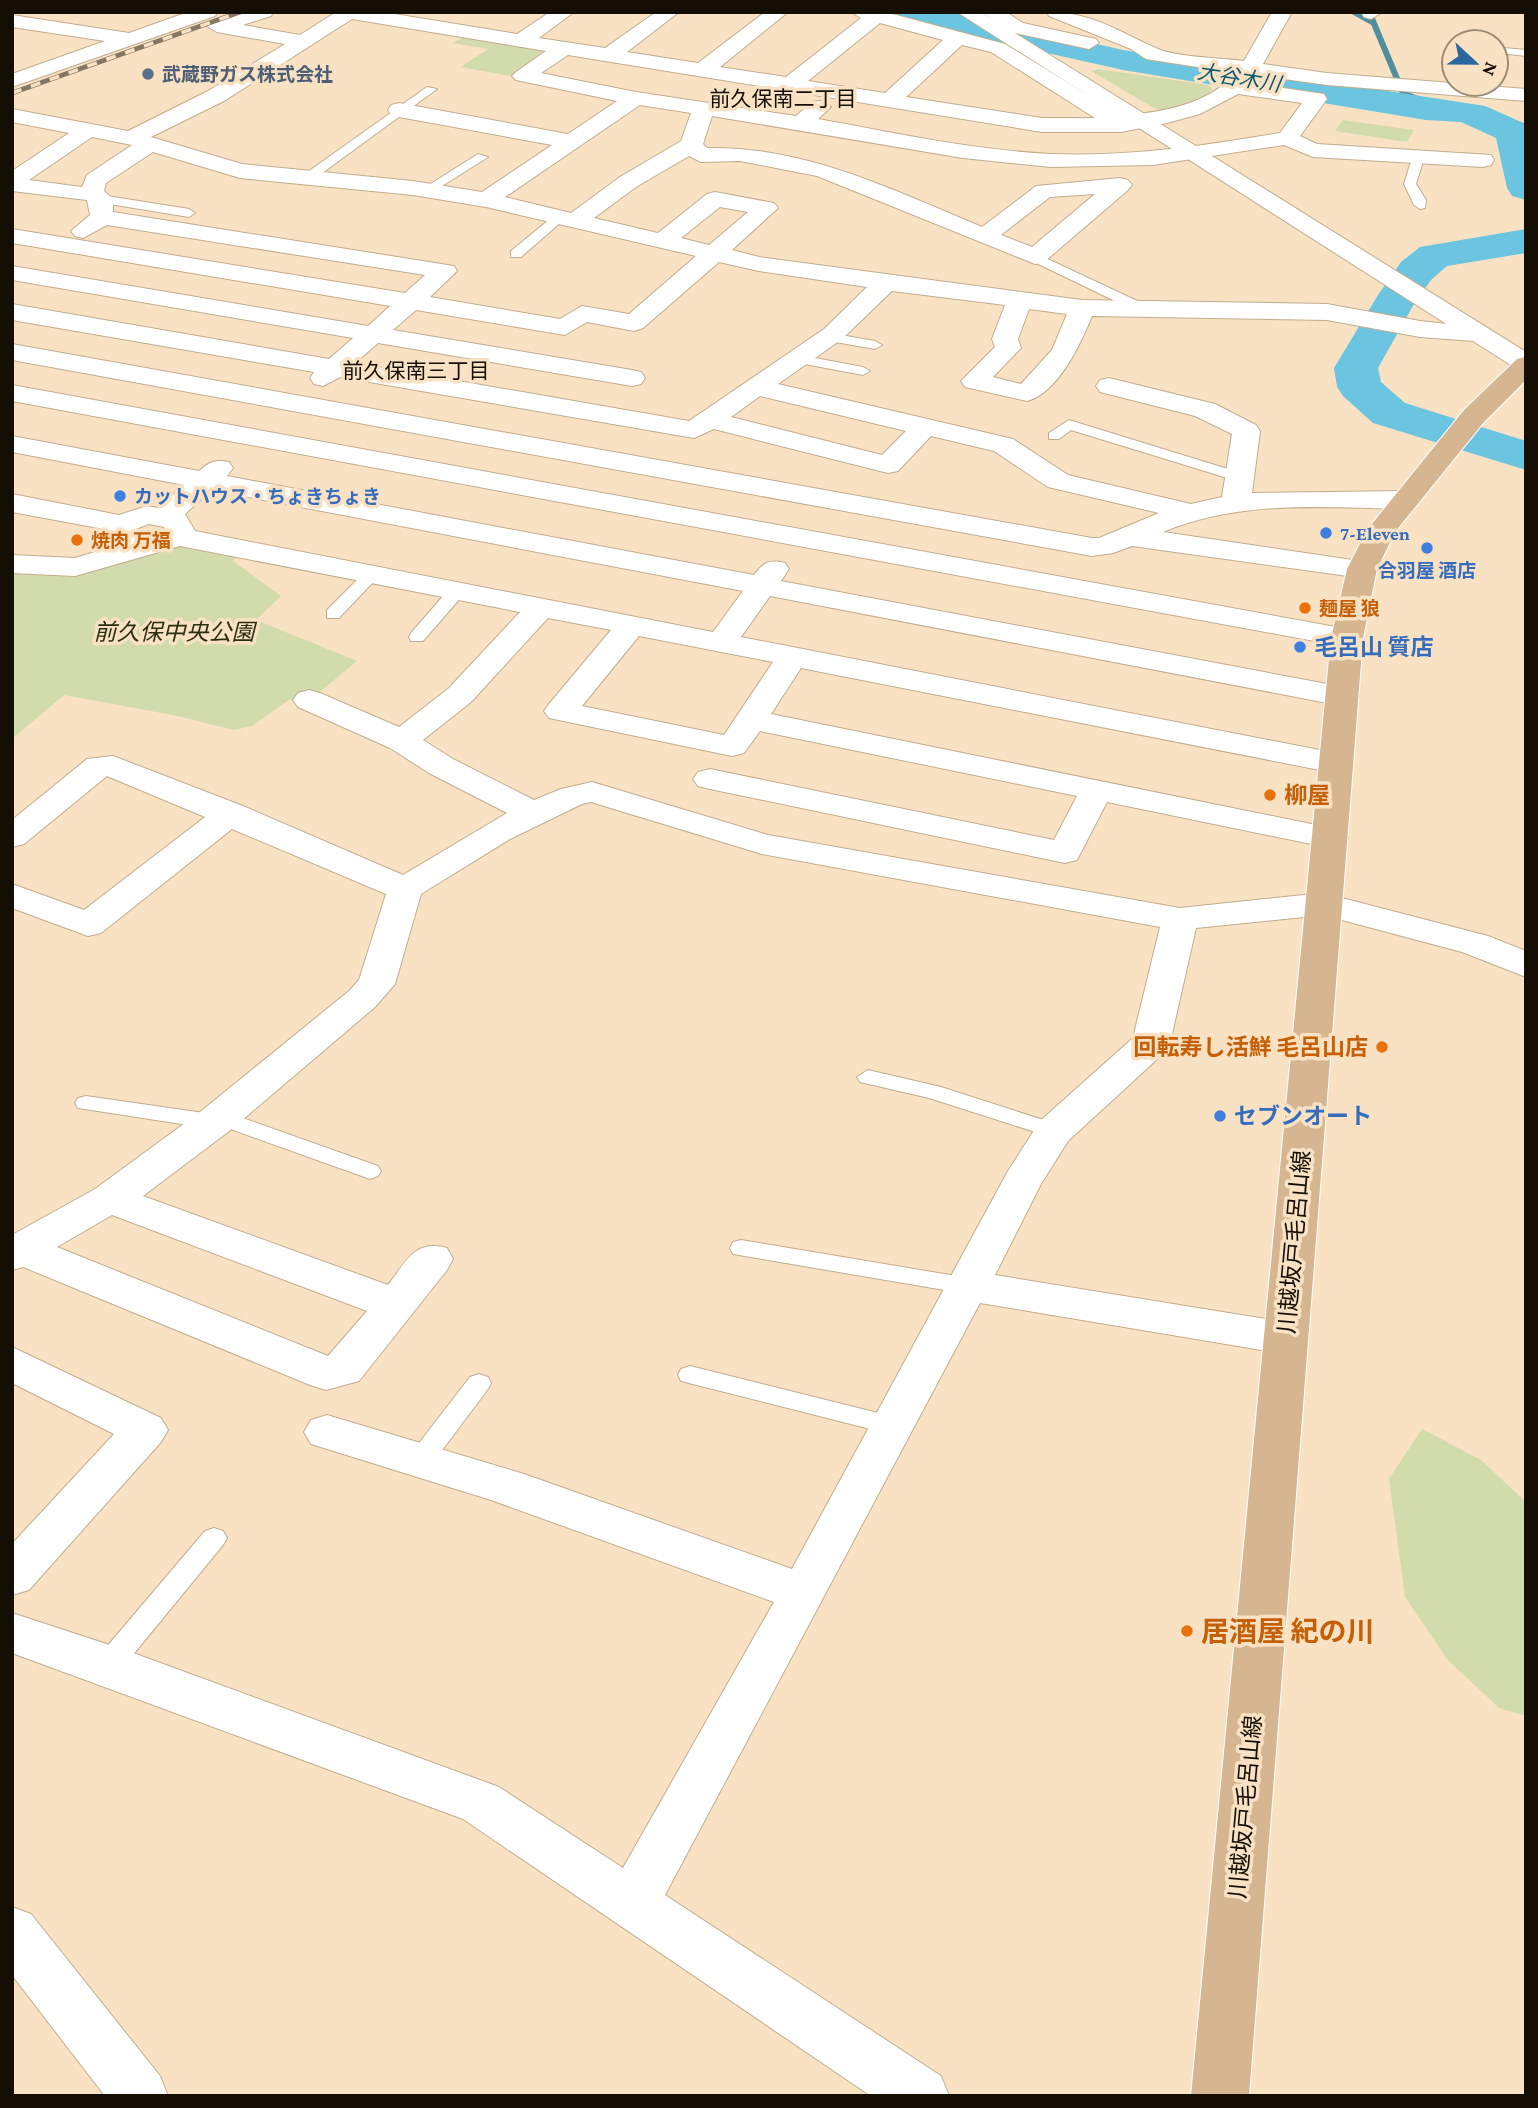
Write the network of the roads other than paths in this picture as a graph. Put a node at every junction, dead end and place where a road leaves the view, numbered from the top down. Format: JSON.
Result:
{"nodes":[{"id":1,"x":57,"y":12,"type":"edge"},
{"id":2,"x":208,"y":12,"type":"edge"},
{"id":3,"x":264,"y":12,"type":"edge"},
{"id":4,"x":564,"y":12,"type":"edge"},
{"id":5,"x":669,"y":12,"type":"edge"},
{"id":6,"x":778,"y":12,"type":"edge"},
{"id":7,"x":967,"y":12,"type":"edge"},
{"id":8,"x":992,"y":12,"type":"edge"},
{"id":9,"x":1056,"y":12,"type":"edge"},
{"id":10,"x":1282,"y":12,"type":"edge"},
{"id":11,"x":349,"y":13,"type":"edge"},
{"id":12,"x":148,"y":14,"type":"dead end"},
{"id":13,"x":868,"y":14,"type":"edge"},
{"id":14,"x":184,"y":20,"type":"junction"},
{"id":15,"x":12,"y":21,"type":"edge"},
{"id":16,"x":460,"y":22,"type":"edge"},
{"id":17,"x":34,"y":24,"type":"junction"},
{"id":18,"x":323,"y":29,"type":"junction"},
{"id":19,"x":957,"y":38,"type":"junction"},
{"id":20,"x":130,"y":39,"type":"junction"},
{"id":21,"x":302,"y":41,"type":"junction"},
{"id":22,"x":520,"y":41,"type":"junction"},
{"id":23,"x":398,"y":42,"type":"dead end"},
{"id":24,"x":18,"y":45,"type":"edge"},
{"id":25,"x":436,"y":48,"type":"dead end"},
{"id":26,"x":562,"y":49,"type":"junction"},
{"id":27,"x":1153,"y":55,"type":"junction"},
{"id":28,"x":608,"y":56,"type":"junction"},
{"id":29,"x":71,"y":60,"type":"junction"},
{"id":30,"x":1035,"y":63,"type":"junction"},
{"id":31,"x":701,"y":71,"type":"junction"},
{"id":32,"x":1242,"y":78,"type":"junction"},
{"id":33,"x":12,"y":81,"type":"edge"},
{"id":34,"x":789,"y":85,"type":"junction"},
{"id":35,"x":431,"y":89,"type":"dead end"},
{"id":36,"x":839,"y":93,"type":"junction"},
{"id":37,"x":1526,"y":95,"type":"edge"},
{"id":38,"x":636,"y":97,"type":"junction"},
{"id":39,"x":889,"y":101,"type":"junction"},
{"id":40,"x":704,"y":109,"type":"junction"},
{"id":41,"x":399,"y":110,"type":"junction"},
{"id":42,"x":12,"y":115,"type":"edge"},
{"id":43,"x":988,"y":116,"type":"junction"},
{"id":44,"x":801,"y":122,"type":"junction"},
{"id":45,"x":1129,"y":123,"type":"junction"},
{"id":46,"x":89,"y":129,"type":"junction"},
{"id":47,"x":1287,"y":138,"type":"junction"},
{"id":48,"x":140,"y":141,"type":"junction"},
{"id":49,"x":569,"y":141,"type":"junction"},
{"id":50,"x":691,"y":145,"type":"junction"},
{"id":51,"x":1194,"y":155,"type":"junction"},
{"id":52,"x":1419,"y":155,"type":"junction"},
{"id":53,"x":482,"y":157,"type":"dead end"},
{"id":54,"x":1483,"y":160,"type":"dead end"},
{"id":55,"x":306,"y":179,"type":"junction"},
{"id":56,"x":12,"y":182,"type":"edge"},
{"id":57,"x":427,"y":190,"type":"junction"},
{"id":58,"x":486,"y":200,"type":"junction"},
{"id":59,"x":98,"y":203,"type":"junction"},
{"id":60,"x":1419,"y":205,"type":"dead end"},
{"id":61,"x":189,"y":213,"type":"dead end"},
{"id":62,"x":568,"y":219,"type":"junction"},
{"id":63,"x":12,"y":236,"type":"edge"},
{"id":64,"x":983,"y":237,"type":"junction"},
{"id":65,"x":663,"y":241,"type":"junction"},
{"id":66,"x":65,"y":245,"type":"junction"},
{"id":67,"x":716,"y":253,"type":"junction"},
{"id":68,"x":516,"y":254,"type":"dead end"},
{"id":69,"x":1035,"y":257,"type":"junction"},
{"id":70,"x":12,"y":273,"type":"edge"},
{"id":71,"x":886,"y":283,"type":"junction"},
{"id":72,"x":409,"y":302,"type":"junction"},
{"id":73,"x":1019,"y":302,"type":"junction"},
{"id":74,"x":1082,"y":308,"type":"junction"},
{"id":75,"x":1145,"y":310,"type":"junction"},
{"id":76,"x":12,"y":312,"type":"edge"},
{"id":77,"x":1474,"y":333,"type":"junction"},
{"id":78,"x":374,"y":334,"type":"junction"},
{"id":79,"x":829,"y":337,"type":"junction"},
{"id":80,"x":875,"y":345,"type":"dead end"},
{"id":81,"x":12,"y":352,"type":"edge"},
{"id":82,"x":799,"y":359,"type":"junction"},
{"id":83,"x":1526,"y":364,"type":"edge"},
{"id":84,"x":336,"y":367,"type":"junction"},
{"id":85,"x":863,"y":371,"type":"dead end"},
{"id":86,"x":632,"y":378,"type":"dead end"},
{"id":87,"x":1109,"y":386,"type":"dead end"},
{"id":88,"x":759,"y":388,"type":"junction"},
{"id":89,"x":12,"y":393,"type":"edge"},
{"id":90,"x":295,"y":402,"type":"junction"},
{"id":91,"x":712,"y":420,"type":"junction"},
{"id":92,"x":927,"y":425,"type":"junction"},
{"id":93,"x":1054,"y":436,"type":"dead end"},
{"id":94,"x":255,"y":437,"type":"junction"},
{"id":95,"x":12,"y":444,"type":"edge"},
{"id":96,"x":204,"y":481,"type":"junction"},
{"id":97,"x":1237,"y":489,"type":"junction"},
{"id":98,"x":829,"y":498,"type":"junction"},
{"id":99,"x":1405,"y":500,"type":"junction"},
{"id":100,"x":12,"y":503,"type":"edge"},
{"id":101,"x":1190,"y":512,"type":"junction"},
{"id":102,"x":171,"y":526,"type":"junction"},
{"id":103,"x":128,"y":535,"type":"junction"},
{"id":104,"x":1131,"y":537,"type":"junction"},
{"id":105,"x":796,"y":538,"type":"junction"},
{"id":106,"x":12,"y":564,"type":"edge"},
{"id":107,"x":1362,"y":569,"type":"junction"},
{"id":108,"x":372,"y":575,"type":"junction"},
{"id":109,"x":762,"y":587,"type":"junction"},
{"id":110,"x":457,"y":592,"type":"junction"},
{"id":111,"x":541,"y":608,"type":"junction"},
{"id":112,"x":333,"y":614,"type":"dead end"},
{"id":113,"x":631,"y":626,"type":"junction"},
{"id":114,"x":417,"y":637,"type":"dead end"},
{"id":115,"x":1347,"y":638,"type":"junction"},
{"id":116,"x":720,"y":644,"type":"junction"},
{"id":117,"x":792,"y":658,"type":"junction"},
{"id":118,"x":1343,"y":696,"type":"junction"},
{"id":119,"x":309,"y":700,"type":"dead end"},
{"id":120,"x":741,"y":733,"type":"junction"},
{"id":121,"x":402,"y":741,"type":"junction"},
{"id":122,"x":1335,"y":762,"type":"junction"},
{"id":123,"x":709,"y":779,"type":"junction"},
{"id":124,"x":1096,"y":791,"type":"junction"},
{"id":125,"x":230,"y":813,"type":"junction"},
{"id":126,"x":534,"y":813,"type":"junction"},
{"id":127,"x":685,"y":821,"type":"junction"},
{"id":128,"x":12,"y":837,"type":"edge"},
{"id":129,"x":1331,"y":838,"type":"junction"},
{"id":130,"x":405,"y":889,"type":"junction"},
{"id":131,"x":12,"y":895,"type":"edge"},
{"id":132,"x":1323,"y":904,"type":"junction"},
{"id":133,"x":1180,"y":919,"type":"junction"},
{"id":134,"x":1526,"y":965,"type":"edge"},
{"id":135,"x":868,"y":1077,"type":"dead end"},
{"id":136,"x":86,"y":1103,"type":"dead end"},
{"id":137,"x":217,"y":1119,"type":"junction"},
{"id":138,"x":1054,"y":1131,"type":"junction"},
{"id":139,"x":370,"y":1171,"type":"dead end"},
{"id":140,"x":110,"y":1199,"type":"junction"},
{"id":141,"x":741,"y":1248,"type":"dead end"},
{"id":142,"x":17,"y":1252,"type":"edge"},
{"id":143,"x":432,"y":1259,"type":"dead end"},
{"id":144,"x":968,"y":1286,"type":"junction"},
{"id":145,"x":396,"y":1305,"type":"junction"},
{"id":146,"x":1285,"y":1338,"type":"junction"},
{"id":147,"x":12,"y":1363,"type":"edge"},
{"id":148,"x":691,"y":1375,"type":"dead end"},
{"id":149,"x":480,"y":1383,"type":"dead end"},
{"id":150,"x":890,"y":1425,"type":"junction"},
{"id":151,"x":327,"y":1432,"type":"dead end"},
{"id":152,"x":422,"y":1458,"type":"junction"},
{"id":153,"x":214,"y":1538,"type":"dead end"},
{"id":154,"x":12,"y":1576,"type":"edge"},
{"id":155,"x":804,"y":1594,"type":"junction"},
{"id":156,"x":12,"y":1633,"type":"edge"},
{"id":157,"x":108,"y":1665,"type":"junction"},
{"id":158,"x":632,"y":1904,"type":"junction"},
{"id":159,"x":12,"y":1931,"type":"edge"},
{"id":160,"x":140,"y":2096,"type":"edge"},
{"id":161,"x":921,"y":2096,"type":"edge"},
{"id":162,"x":1220,"y":2096,"type":"edge"}],
"edges":[{"from":1,"to":17,"type":"street"},
{"from":2,"to":14,"type":"street"},
{"from":3,"to":21,"type":"street"},
{"from":4,"to":22,"type":"street"},
{"from":5,"to":28,"type":"street"},
{"from":6,"to":31,"type":"street"},
{"from":7,"to":30,"type":"street"},
{"from":8,"to":27,"type":"street"},
{"from":9,"to":27,"type":"street"},
{"from":10,"to":32,"type":"street"},
{"from":11,"to":16,"type":"street"},
{"from":11,"to":18,"type":"street"},
{"from":12,"to":14,"type":"street"},
{"from":13,"to":19,"type":"street"},
{"from":13,"to":34,"type":"street"},
{"from":14,"to":20,"type":"street"},
{"from":15,"to":17,"type":"street"},
{"from":16,"to":22,"type":"street"},
{"from":16,"to":25,"type":"street"},
{"from":17,"to":20,"type":"street"},
{"from":17,"to":24,"type":"street"},
{"from":18,"to":21,"type":"street"},
{"from":18,"to":23,"type":"street"},
{"from":19,"to":30,"type":"street"},
{"from":19,"to":39,"type":"street"},
{"from":20,"to":29,"type":"street"},
{"from":21,"to":48,"type":"street"},
{"from":22,"to":26,"type":"street"},
{"from":24,"to":29,"type":"street"},
{"from":26,"to":28,"type":"street"},
{"from":26,"to":38,"type":"street"},
{"from":27,"to":32,"type":"street"},
{"from":28,"to":31,"type":"street"},
{"from":29,"to":33,"type":"street"},
{"from":30,"to":43,"type":"street"},
{"from":30,"to":45,"type":"street"},
{"from":31,"to":34,"type":"street"},
{"from":32,"to":37,"type":"street"},
{"from":32,"to":45,"type":"street"},
{"from":32,"to":47,"type":"street"},
{"from":34,"to":36,"type":"street"},
{"from":35,"to":41,"type":"lane"},
{"from":36,"to":39,"type":"street"},
{"from":36,"to":44,"type":"street"},
{"from":38,"to":40,"type":"street"},
{"from":38,"to":49,"type":"street"},
{"from":39,"to":43,"type":"street"},
{"from":40,"to":44,"type":"street"},
{"from":40,"to":50,"type":"street"},
{"from":41,"to":49,"type":"street"},
{"from":41,"to":55,"type":"lane"},
{"from":42,"to":46,"type":"street"},
{"from":43,"to":45,"type":"street"},
{"from":44,"to":51,"type":"street"},
{"from":45,"to":51,"type":"street"},
{"from":46,"to":48,"type":"street"},
{"from":46,"to":56,"type":"street"},
{"from":47,"to":51,"type":"street"},
{"from":47,"to":52,"type":"street"},
{"from":48,"to":55,"type":"street"},
{"from":48,"to":59,"type":"street"},
{"from":49,"to":58,"type":"street"},
{"from":50,"to":62,"type":"street"},
{"from":50,"to":64,"type":"street"},
{"from":51,"to":77,"type":"street"},
{"from":52,"to":54,"type":"street"},
{"from":52,"to":60,"type":"lane"},
{"from":53,"to":57,"type":"lane"},
{"from":55,"to":57,"type":"street"},
{"from":56,"to":59,"type":"street"},
{"from":57,"to":58,"type":"street"},
{"from":58,"to":62,"type":"street"},
{"from":59,"to":61,"type":"lane"},
{"from":59,"to":66,"type":"street"},
{"from":59,"to":72,"type":"street"},
{"from":62,"to":65,"type":"street"},
{"from":62,"to":68,"type":"lane"},
{"from":63,"to":66,"type":"street"},
{"from":64,"to":69,"type":"street"},
{"from":64,"to":69,"type":"street"},
{"from":65,"to":67,"type":"street"},
{"from":65,"to":67,"type":"street"},
{"from":66,"to":72,"type":"street"},
{"from":67,"to":71,"type":"street"},
{"from":67,"to":72,"type":"street"},
{"from":69,"to":75,"type":"lane"},
{"from":70,"to":78,"type":"street"},
{"from":71,"to":73,"type":"street"},
{"from":71,"to":79,"type":"street"},
{"from":72,"to":78,"type":"street"},
{"from":73,"to":74,"type":"street"},
{"from":73,"to":74,"type":"street"},
{"from":74,"to":75,"type":"street"},
{"from":75,"to":77,"type":"street"},
{"from":76,"to":84,"type":"street"},
{"from":77,"to":83,"type":"street"},
{"from":78,"to":84,"type":"street"},
{"from":78,"to":86,"type":"street"},
{"from":79,"to":80,"type":"lane"},
{"from":79,"to":82,"type":"street"},
{"from":81,"to":90,"type":"street"},
{"from":82,"to":85,"type":"lane"},
{"from":82,"to":88,"type":"street"},
{"from":83,"to":99,"type":"main road","name":"川越坂戸毛呂山線"},
{"from":84,"to":90,"type":"street"},
{"from":84,"to":91,"type":"street"},
{"from":87,"to":97,"type":"street"},
{"from":88,"to":91,"type":"street"},
{"from":88,"to":92,"type":"street"},
{"from":89,"to":94,"type":"street"},
{"from":90,"to":94,"type":"street"},
{"from":90,"to":98,"type":"street"},
{"from":91,"to":92,"type":"street"},
{"from":92,"to":101,"type":"street"},
{"from":93,"to":97,"type":"lane"},
{"from":94,"to":96,"type":"street"},
{"from":94,"to":105,"type":"street"},
{"from":95,"to":96,"type":"street"},
{"from":96,"to":102,"type":"street"},
{"from":96,"to":109,"type":"street"},
{"from":97,"to":99,"type":"street"},
{"from":97,"to":101,"type":"street"},
{"from":98,"to":104,"type":"street"},
{"from":98,"to":105,"type":"street"},
{"from":99,"to":107,"type":"main road","name":"川越坂戸毛呂山線"},
{"from":100,"to":103,"type":"street"},
{"from":101,"to":104,"type":"street"},
{"from":102,"to":103,"type":"street"},
{"from":102,"to":108,"type":"street"},
{"from":103,"to":106,"type":"street"},
{"from":104,"to":107,"type":"street"},
{"from":105,"to":109,"type":"street"},
{"from":105,"to":115,"type":"street"},
{"from":107,"to":115,"type":"main road","name":"川越坂戸毛呂山線"},
{"from":108,"to":110,"type":"street"},
{"from":108,"to":112,"type":"lane"},
{"from":109,"to":116,"type":"street"},
{"from":109,"to":118,"type":"street"},
{"from":110,"to":111,"type":"street"},
{"from":110,"to":114,"type":"lane"},
{"from":111,"to":113,"type":"street"},
{"from":111,"to":121,"type":"street"},
{"from":113,"to":116,"type":"street"},
{"from":113,"to":120,"type":"street"},
{"from":115,"to":118,"type":"main road","name":"川越坂戸毛呂山線"},
{"from":116,"to":117,"type":"street"},
{"from":117,"to":120,"type":"street"},
{"from":117,"to":122,"type":"street"},
{"from":118,"to":122,"type":"main road","name":"川越坂戸毛呂山線"},
{"from":119,"to":121,"type":"street"},
{"from":120,"to":123,"type":"street"},
{"from":120,"to":124,"type":"street"},
{"from":121,"to":126,"type":"street"},
{"from":122,"to":129,"type":"main road","name":"川越坂戸毛呂山線"},
{"from":123,"to":124,"type":"street"},
{"from":123,"to":127,"type":"street"},
{"from":124,"to":129,"type":"street"},
{"from":125,"to":128,"type":"street"},
{"from":125,"to":130,"type":"street"},
{"from":125,"to":131,"type":"street"},
{"from":126,"to":127,"type":"street"},
{"from":126,"to":130,"type":"street"},
{"from":127,"to":133,"type":"street"},
{"from":129,"to":132,"type":"main road","name":"川越坂戸毛呂山線"},
{"from":130,"to":137,"type":"street"},
{"from":132,"to":133,"type":"street"},
{"from":132,"to":134,"type":"street"},
{"from":132,"to":146,"type":"main road","name":"川越坂戸毛呂山線"},
{"from":133,"to":138,"type":"street"},
{"from":135,"to":138,"type":"lane"},
{"from":136,"to":137,"type":"lane"},
{"from":137,"to":139,"type":"lane"},
{"from":137,"to":140,"type":"street"},
{"from":138,"to":144,"type":"street"},
{"from":140,"to":142,"type":"street"},
{"from":140,"to":145,"type":"street"},
{"from":141,"to":144,"type":"lane"},
{"from":142,"to":145,"type":"street"},
{"from":143,"to":145,"type":"street"},
{"from":144,"to":146,"type":"street"},
{"from":144,"to":150,"type":"street"},
{"from":146,"to":162,"type":"main road","name":"川越坂戸毛呂山線"},
{"from":147,"to":154,"type":"street"},
{"from":148,"to":150,"type":"lane"},
{"from":149,"to":152,"type":"lane"},
{"from":150,"to":155,"type":"street"},
{"from":151,"to":152,"type":"street"},
{"from":152,"to":155,"type":"street"},
{"from":153,"to":157,"type":"lane"},
{"from":155,"to":158,"type":"street"},
{"from":156,"to":157,"type":"street"},
{"from":157,"to":158,"type":"street"},
{"from":158,"to":161,"type":"street"},
{"from":159,"to":160,"type":"street"}]}
